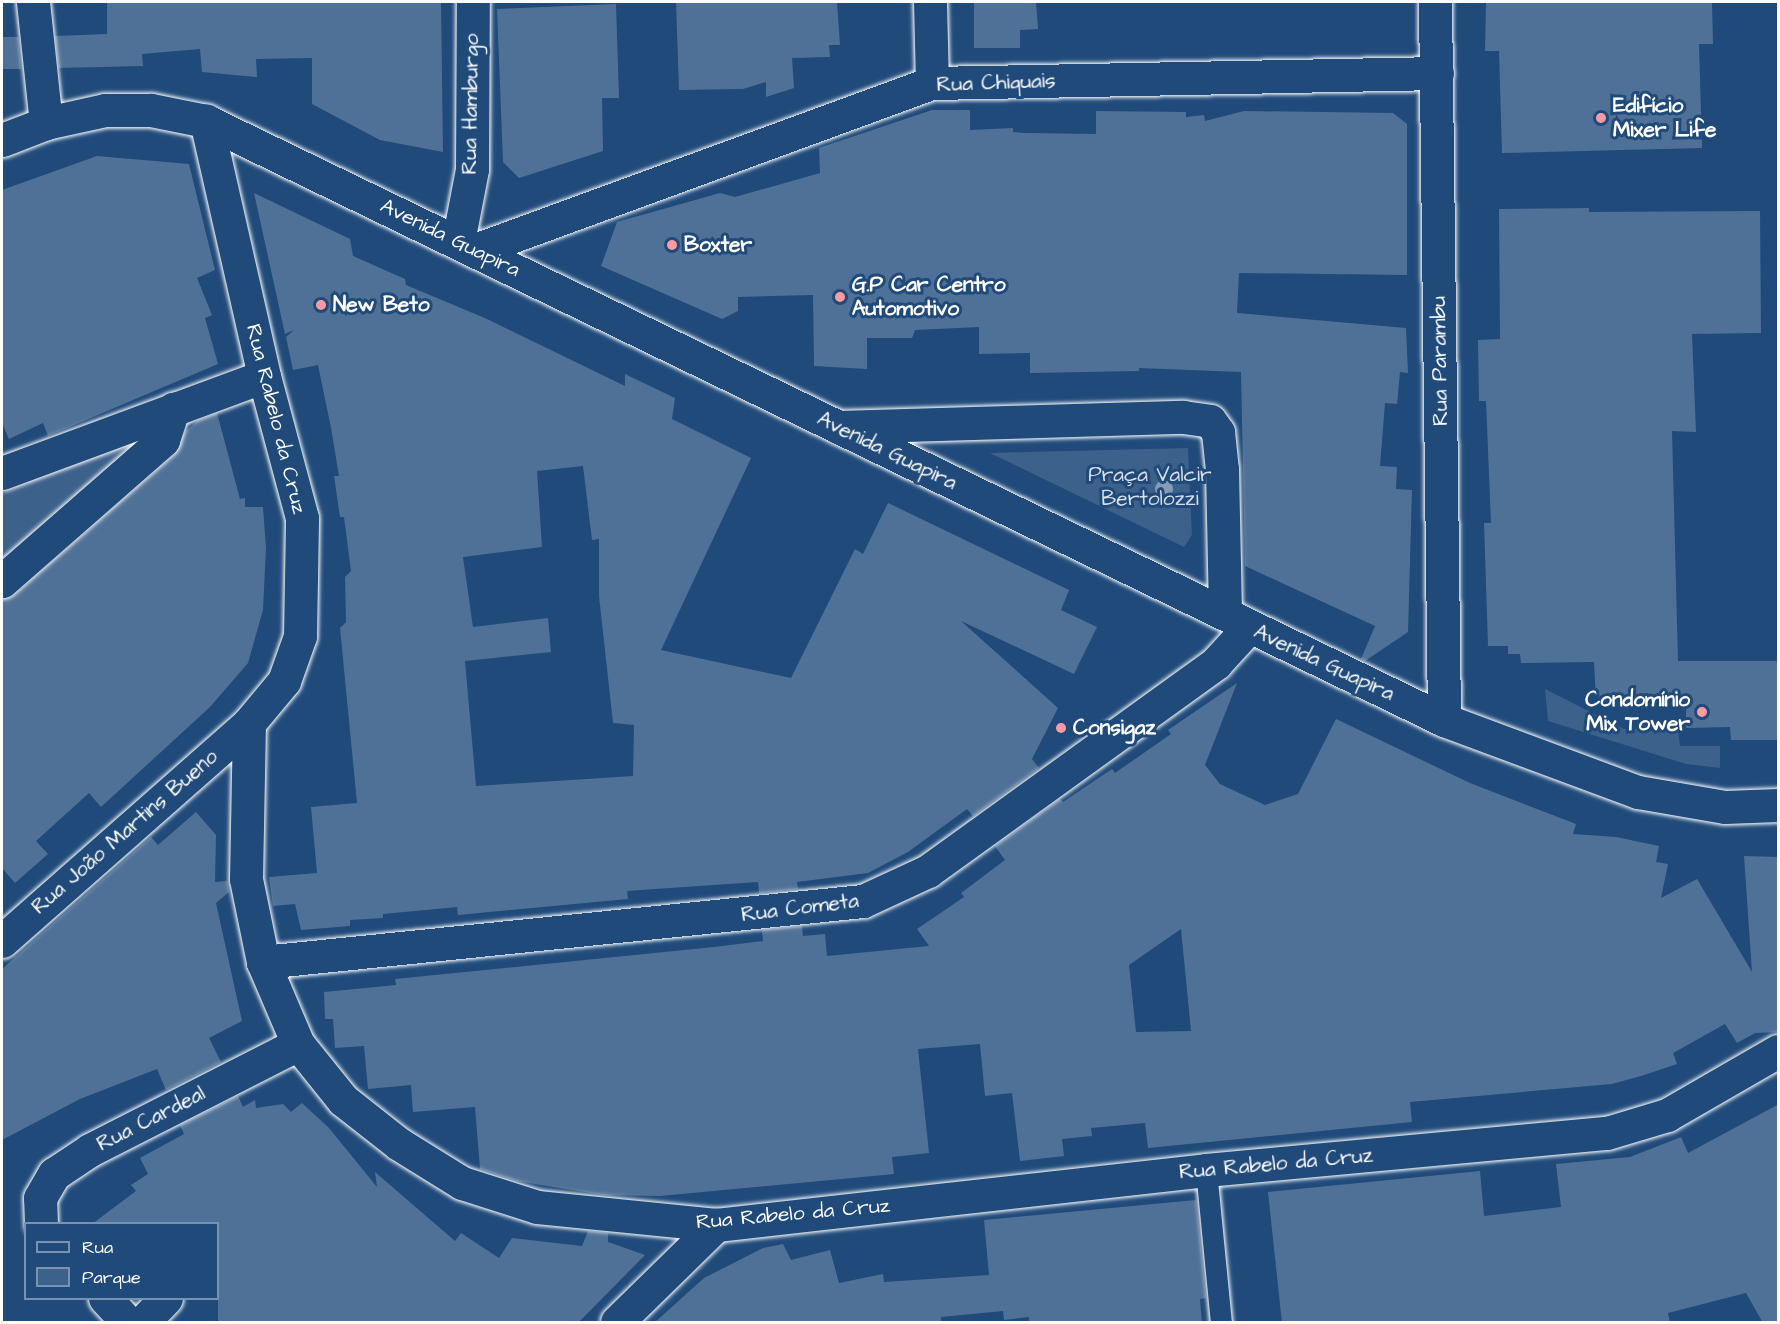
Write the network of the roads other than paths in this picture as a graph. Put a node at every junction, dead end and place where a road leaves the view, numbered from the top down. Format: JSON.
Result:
{"nodes":[{"id":1,"x":33,"y":2,"type":"edge"},
{"id":2,"x":473,"y":2,"type":"edge"},
{"id":3,"x":930,"y":2,"type":"edge"},
{"id":4,"x":1435,"y":2,"type":"edge"},
{"id":5,"x":1437,"y":73,"type":"junction"},
{"id":6,"x":932,"y":83,"type":"junction"},
{"id":7,"x":206,"y":120,"type":"junction"},
{"id":8,"x":46,"y":123,"type":"junction"},
{"id":9,"x":2,"y":140,"type":"edge"},
{"id":10,"x":467,"y":246,"type":"junction"},
{"id":11,"x":264,"y":376,"type":"junction"},
{"id":12,"x":172,"y":409,"type":"junction"},
{"id":13,"x":838,"y":427,"type":"junction"},
{"id":14,"x":2,"y":473,"type":"edge"},
{"id":15,"x":2,"y":581,"type":"edge"},
{"id":16,"x":1237,"y":621,"type":"junction"},
{"id":17,"x":1444,"y":720,"type":"junction"},
{"id":18,"x":249,"y":723,"type":"junction"},
{"id":19,"x":1779,"y":804,"type":"edge"},
{"id":20,"x":2,"y":941,"type":"edge"},
{"id":21,"x":263,"y":962,"type":"junction"},
{"id":22,"x":298,"y":1044,"type":"junction"},
{"id":23,"x":1779,"y":1051,"type":"edge"},
{"id":24,"x":1206,"y":1170,"type":"junction"},
{"id":25,"x":41,"y":1222,"type":"edge"},
{"id":26,"x":716,"y":1225,"type":"junction"},
{"id":27,"x":106,"y":1300,"type":"edge"},
{"id":28,"x":165,"y":1300,"type":"edge"},
{"id":29,"x":127,"y":1323,"type":"edge"},
{"id":30,"x":143,"y":1323,"type":"edge"},
{"id":31,"x":617,"y":1323,"type":"edge"},
{"id":32,"x":1221,"y":1323,"type":"edge"}],
"edges":[{"from":1,"to":8,"type":"street"},
{"from":2,"to":10,"type":"street","name":"Rua Hamburgo"},
{"from":3,"to":6,"type":"street"},
{"from":4,"to":5,"type":"street","name":"Rua Parambu"},
{"from":5,"to":6,"type":"street","name":"Rua Chiquais"},
{"from":5,"to":17,"type":"street","name":"Rua Parambu"},
{"from":6,"to":10,"type":"street","name":"Rua Chiquais"},
{"from":7,"to":8,"type":"street","name":"Avenida Guapira"},
{"from":7,"to":10,"type":"street","name":"Avenida Guapira"},
{"from":7,"to":11,"type":"street","name":"Rua Rabelo da Cruz"},
{"from":8,"to":9,"type":"street","name":"Avenida Guapira"},
{"from":10,"to":13,"type":"street","name":"Avenida Guapira"},
{"from":11,"to":12,"type":"street"},
{"from":11,"to":18,"type":"street","name":"Rua Rabelo da Cruz"},
{"from":12,"to":14,"type":"street"},
{"from":12,"to":15,"type":"street"},
{"from":13,"to":16,"type":"street","name":"Avenida Guapira"},
{"from":13,"to":16,"type":"street"},
{"from":16,"to":17,"type":"street","name":"Avenida Guapira"},
{"from":16,"to":21,"type":"street","name":"Rua Cometa"},
{"from":17,"to":19,"type":"street","name":"Avenida Guapira"},
{"from":18,"to":20,"type":"street","name":"Rua João Martins Bueno"},
{"from":18,"to":21,"type":"street","name":"Rua Rabelo da Cruz"},
{"from":21,"to":22,"type":"street","name":"Rua Rabelo da Cruz"},
{"from":22,"to":25,"type":"street","name":"Rua Cardeal"},
{"from":22,"to":26,"type":"street","name":"Rua Rabelo da Cruz"},
{"from":23,"to":24,"type":"street","name":"Rua Rabelo da Cruz"},
{"from":24,"to":26,"type":"street","name":"Rua Rabelo da Cruz"},
{"from":24,"to":32,"type":"lane"},
{"from":26,"to":31,"type":"street"},
{"from":27,"to":29,"type":"street"},
{"from":28,"to":30,"type":"street"}]}
